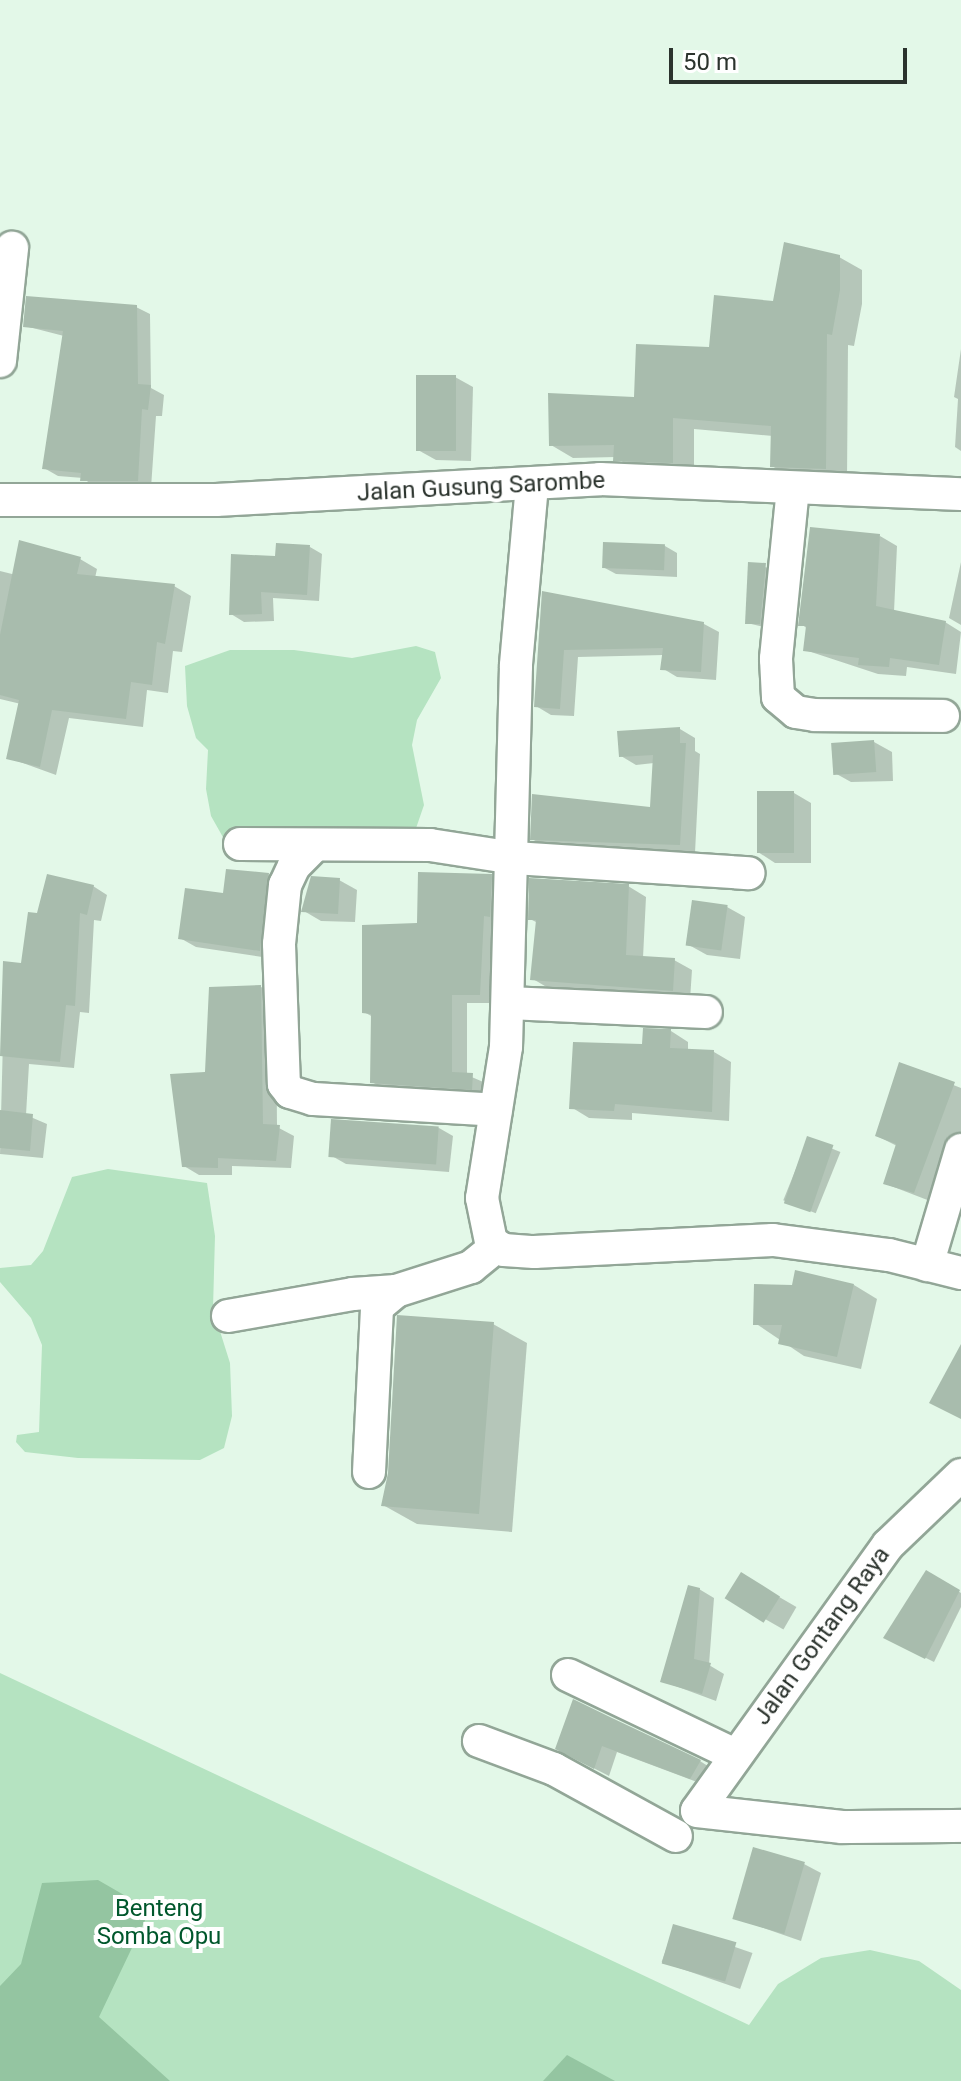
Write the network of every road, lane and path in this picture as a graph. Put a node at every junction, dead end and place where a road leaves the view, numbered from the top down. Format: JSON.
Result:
{"nodes":[{"id":1,"x":12,"y":248,"type":"dead end"},
{"id":2,"x":0,"y":361,"type":"edge"},
{"id":3,"x":532,"y":485,"type":"junction"},
{"id":4,"x":793,"y":488,"type":"junction"},
{"id":5,"x":961,"y":494,"type":"edge"},
{"id":6,"x":0,"y":500,"type":"edge"},
{"id":7,"x":943,"y":716,"type":"dead end"},
{"id":8,"x":240,"y":844,"type":"dead end"},
{"id":9,"x":313,"y":847,"type":"junction"},
{"id":10,"x":514,"y":858,"type":"junction"},
{"id":11,"x":749,"y":873,"type":"dead end"},
{"id":12,"x":508,"y":1003,"type":"junction"},
{"id":13,"x":706,"y":1012,"type":"dead end"},
{"id":14,"x":496,"y":1110,"type":"junction"},
{"id":15,"x":961,"y":1150,"type":"edge"},
{"id":16,"x":956,"y":1193,"type":"edge"},
{"id":17,"x":496,"y":1247,"type":"junction"},
{"id":18,"x":927,"y":1265,"type":"junction"},
{"id":19,"x":961,"y":1273,"type":"edge"},
{"id":20,"x":396,"y":1291,"type":"junction"},
{"id":21,"x":228,"y":1316,"type":"dead end"},
{"id":22,"x":369,"y":1472,"type":"dead end"},
{"id":23,"x":961,"y":1475,"type":"edge"},
{"id":24,"x":568,"y":1675,"type":"dead end"},
{"id":25,"x":479,"y":1741,"type":"dead end"},
{"id":26,"x":735,"y":1755,"type":"junction"},
{"id":27,"x":961,"y":1826,"type":"edge"},
{"id":28,"x":676,"y":1836,"type":"dead end"}],
"edges":[{"from":1,"to":2,"type":"street"},
{"from":3,"to":4,"type":"street","name":"Jalan Gusung Sarombe"},
{"from":3,"to":6,"type":"street","name":"Jalan Gusung Sarombe"},
{"from":3,"to":10,"type":"street"},
{"from":4,"to":5,"type":"street","name":"Jalan Gusung Sarombe"},
{"from":4,"to":7,"type":"street"},
{"from":8,"to":9,"type":"street"},
{"from":9,"to":10,"type":"street"},
{"from":9,"to":14,"type":"street"},
{"from":10,"to":11,"type":"street"},
{"from":10,"to":12,"type":"street"},
{"from":12,"to":13,"type":"street"},
{"from":12,"to":14,"type":"street"},
{"from":14,"to":17,"type":"street"},
{"from":15,"to":16,"type":"street"},
{"from":16,"to":18,"type":"street"},
{"from":17,"to":18,"type":"street"},
{"from":17,"to":20,"type":"street"},
{"from":18,"to":19,"type":"street"},
{"from":20,"to":21,"type":"street"},
{"from":20,"to":22,"type":"street"},
{"from":23,"to":26,"type":"street","name":"Jalan Gontang Raya"},
{"from":24,"to":26,"type":"street"},
{"from":25,"to":28,"type":"street"},
{"from":26,"to":27,"type":"street","name":"Jalan Gontang Raya"}]}
